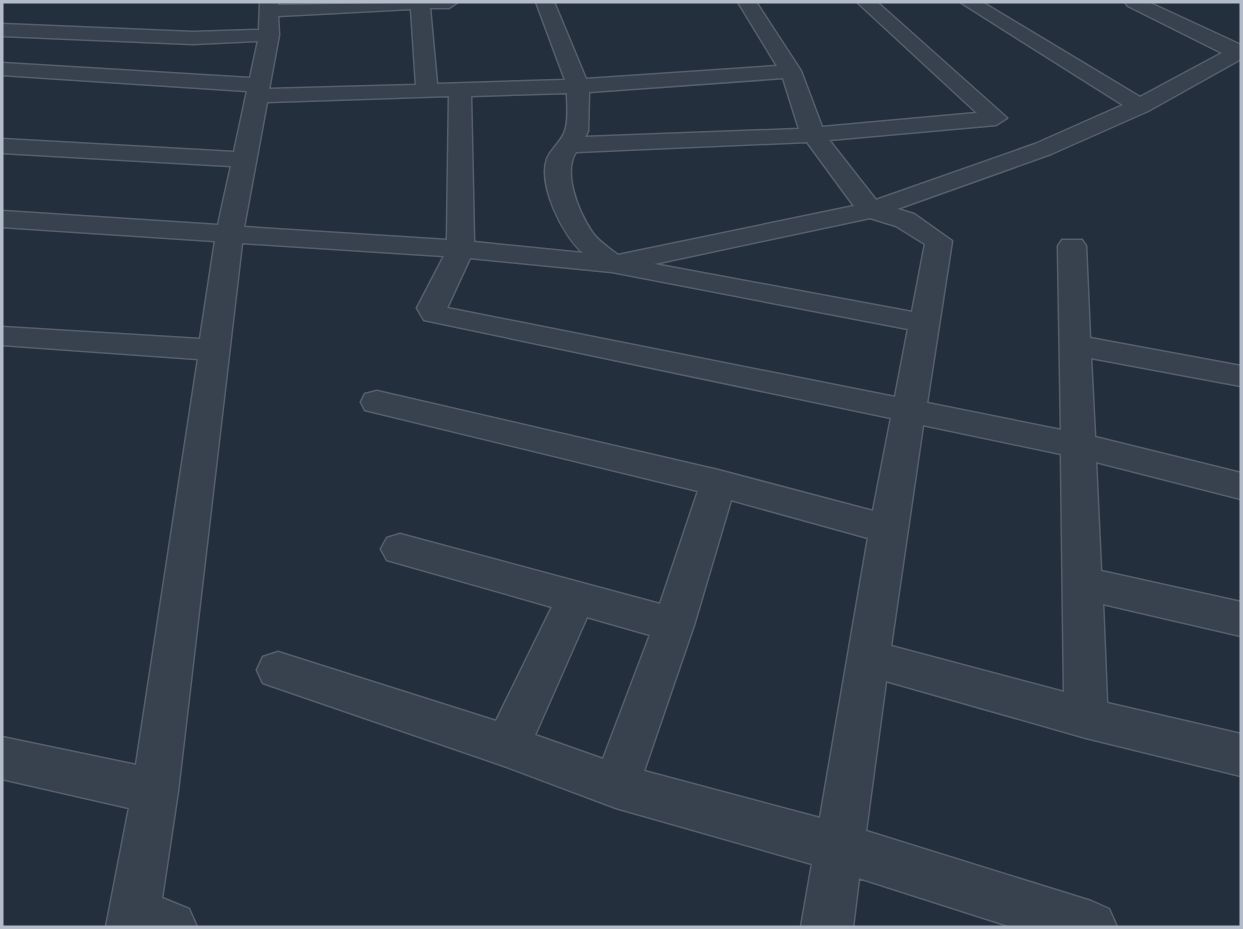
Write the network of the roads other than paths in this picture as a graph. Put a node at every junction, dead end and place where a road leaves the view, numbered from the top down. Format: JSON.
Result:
{"nodes":[{"id":1,"x":449,"y":2,"type":"edge"},
{"id":2,"x":545,"y":2,"type":"edge"},
{"id":3,"x":747,"y":2,"type":"edge"},
{"id":4,"x":866,"y":2,"type":"edge"},
{"id":5,"x":969,"y":2,"type":"edge"},
{"id":6,"x":1134,"y":2,"type":"edge"},
{"id":7,"x":420,"y":3,"type":"edge"},
{"id":8,"x":270,"y":6,"type":"edge"},
{"id":9,"x":7,"y":34,"type":"edge"},
{"id":10,"x":269,"y":35,"type":"junction"},
{"id":11,"x":1239,"y":52,"type":"edge"},
{"id":12,"x":2,"y":69,"type":"edge"},
{"id":13,"x":791,"y":71,"type":"junction"},
{"id":14,"x":578,"y":86,"type":"junction"},
{"id":15,"x":258,"y":90,"type":"junction"},
{"id":16,"x":460,"y":90,"type":"junction"},
{"id":17,"x":427,"y":91,"type":"junction"},
{"id":18,"x":1140,"y":106,"type":"junction"},
{"id":19,"x":996,"y":118,"type":"junction"},
{"id":20,"x":813,"y":135,"type":"junction"},
{"id":21,"x":569,"y":145,"type":"junction"},
{"id":22,"x":2,"y":146,"type":"edge"},
{"id":23,"x":1043,"y":149,"type":"junction"},
{"id":24,"x":244,"y":160,"type":"junction"},
{"id":25,"x":871,"y":210,"type":"junction"},
{"id":26,"x":2,"y":219,"type":"edge"},
{"id":27,"x":230,"y":233,"type":"junction"},
{"id":28,"x":1072,"y":246,"type":"dead end"},
{"id":29,"x":461,"y":250,"type":"junction"},
{"id":30,"x":612,"y":264,"type":"junction"},
{"id":31,"x":923,"y":323,"type":"junction"},
{"id":32,"x":2,"y":336,"type":"edge"},
{"id":33,"x":1074,"y":345,"type":"junction"},
{"id":34,"x":214,"y":349,"type":"junction"},
{"id":35,"x":1241,"y":376,"type":"edge"},
{"id":36,"x":377,"y":402,"type":"dead end"},
{"id":37,"x":911,"y":411,"type":"junction"},
{"id":38,"x":1077,"y":445,"type":"junction"},
{"id":39,"x":718,"y":483,"type":"junction"},
{"id":40,"x":1241,"y":486,"type":"edge"},
{"id":41,"x":888,"y":529,"type":"junction"},
{"id":42,"x":400,"y":549,"type":"dead end"},
{"id":43,"x":1082,"y":583,"type":"junction"},
{"id":44,"x":576,"y":598,"type":"junction"},
{"id":45,"x":1241,"y":619,"type":"edge"},
{"id":46,"x":674,"y":625,"type":"junction"},
{"id":47,"x":868,"y":658,"type":"junction"},
{"id":48,"x":278,"y":670,"type":"dead end"},
{"id":49,"x":1086,"y":718,"type":"junction"},
{"id":50,"x":507,"y":746,"type":"junction"},
{"id":51,"x":1241,"y":755,"type":"edge"},
{"id":52,"x":2,"y":758,"type":"edge"},
{"id":53,"x":616,"y":786,"type":"junction"},
{"id":54,"x":155,"y":791,"type":"junction"},
{"id":55,"x":839,"y":847,"type":"junction"},
{"id":56,"x":147,"y":923,"type":"edge"},
{"id":57,"x":827,"y":927,"type":"edge"},
{"id":58,"x":1091,"y":927,"type":"edge"}],
"edges":[{"from":1,"to":7,"type":"street"},
{"from":2,"to":14,"type":"street"},
{"from":3,"to":13,"type":"street"},
{"from":4,"to":19,"type":"street"},
{"from":5,"to":18,"type":"street"},
{"from":6,"to":11,"type":"street"},
{"from":7,"to":8,"type":"street"},
{"from":7,"to":17,"type":"street"},
{"from":8,"to":10,"type":"street"},
{"from":9,"to":10,"type":"street"},
{"from":10,"to":15,"type":"street"},
{"from":11,"to":18,"type":"street"},
{"from":12,"to":15,"type":"street"},
{"from":13,"to":14,"type":"street"},
{"from":13,"to":20,"type":"street"},
{"from":14,"to":16,"type":"street"},
{"from":14,"to":21,"type":"street"},
{"from":15,"to":17,"type":"street"},
{"from":15,"to":24,"type":"street"},
{"from":16,"to":17,"type":"street"},
{"from":16,"to":29,"type":"street"},
{"from":18,"to":23,"type":"street"},
{"from":19,"to":20,"type":"street"},
{"from":19,"to":23,"type":"street"},
{"from":20,"to":21,"type":"street"},
{"from":20,"to":25,"type":"street"},
{"from":21,"to":30,"type":"street"},
{"from":22,"to":24,"type":"street"},
{"from":23,"to":25,"type":"street"},
{"from":24,"to":27,"type":"street"},
{"from":25,"to":30,"type":"street"},
{"from":25,"to":31,"type":"street"},
{"from":26,"to":27,"type":"street"},
{"from":27,"to":29,"type":"street"},
{"from":27,"to":34,"type":"street"},
{"from":28,"to":33,"type":"street"},
{"from":29,"to":30,"type":"street"},
{"from":29,"to":37,"type":"street"},
{"from":30,"to":31,"type":"street"},
{"from":31,"to":37,"type":"street"},
{"from":32,"to":34,"type":"street"},
{"from":33,"to":35,"type":"street"},
{"from":33,"to":38,"type":"street"},
{"from":34,"to":54,"type":"street"},
{"from":36,"to":39,"type":"street"},
{"from":37,"to":38,"type":"street"},
{"from":37,"to":41,"type":"street"},
{"from":38,"to":40,"type":"street"},
{"from":38,"to":43,"type":"street"},
{"from":39,"to":41,"type":"street"},
{"from":39,"to":46,"type":"street"},
{"from":41,"to":47,"type":"street"},
{"from":42,"to":44,"type":"street"},
{"from":43,"to":45,"type":"street"},
{"from":43,"to":49,"type":"street"},
{"from":44,"to":46,"type":"street"},
{"from":44,"to":50,"type":"street"},
{"from":46,"to":53,"type":"street"},
{"from":47,"to":49,"type":"street"},
{"from":47,"to":55,"type":"street"},
{"from":48,"to":50,"type":"street"},
{"from":49,"to":51,"type":"street"},
{"from":50,"to":53,"type":"street"},
{"from":52,"to":54,"type":"street"},
{"from":53,"to":55,"type":"street"},
{"from":54,"to":56,"type":"street"},
{"from":55,"to":57,"type":"street"},
{"from":55,"to":58,"type":"street"}]}
